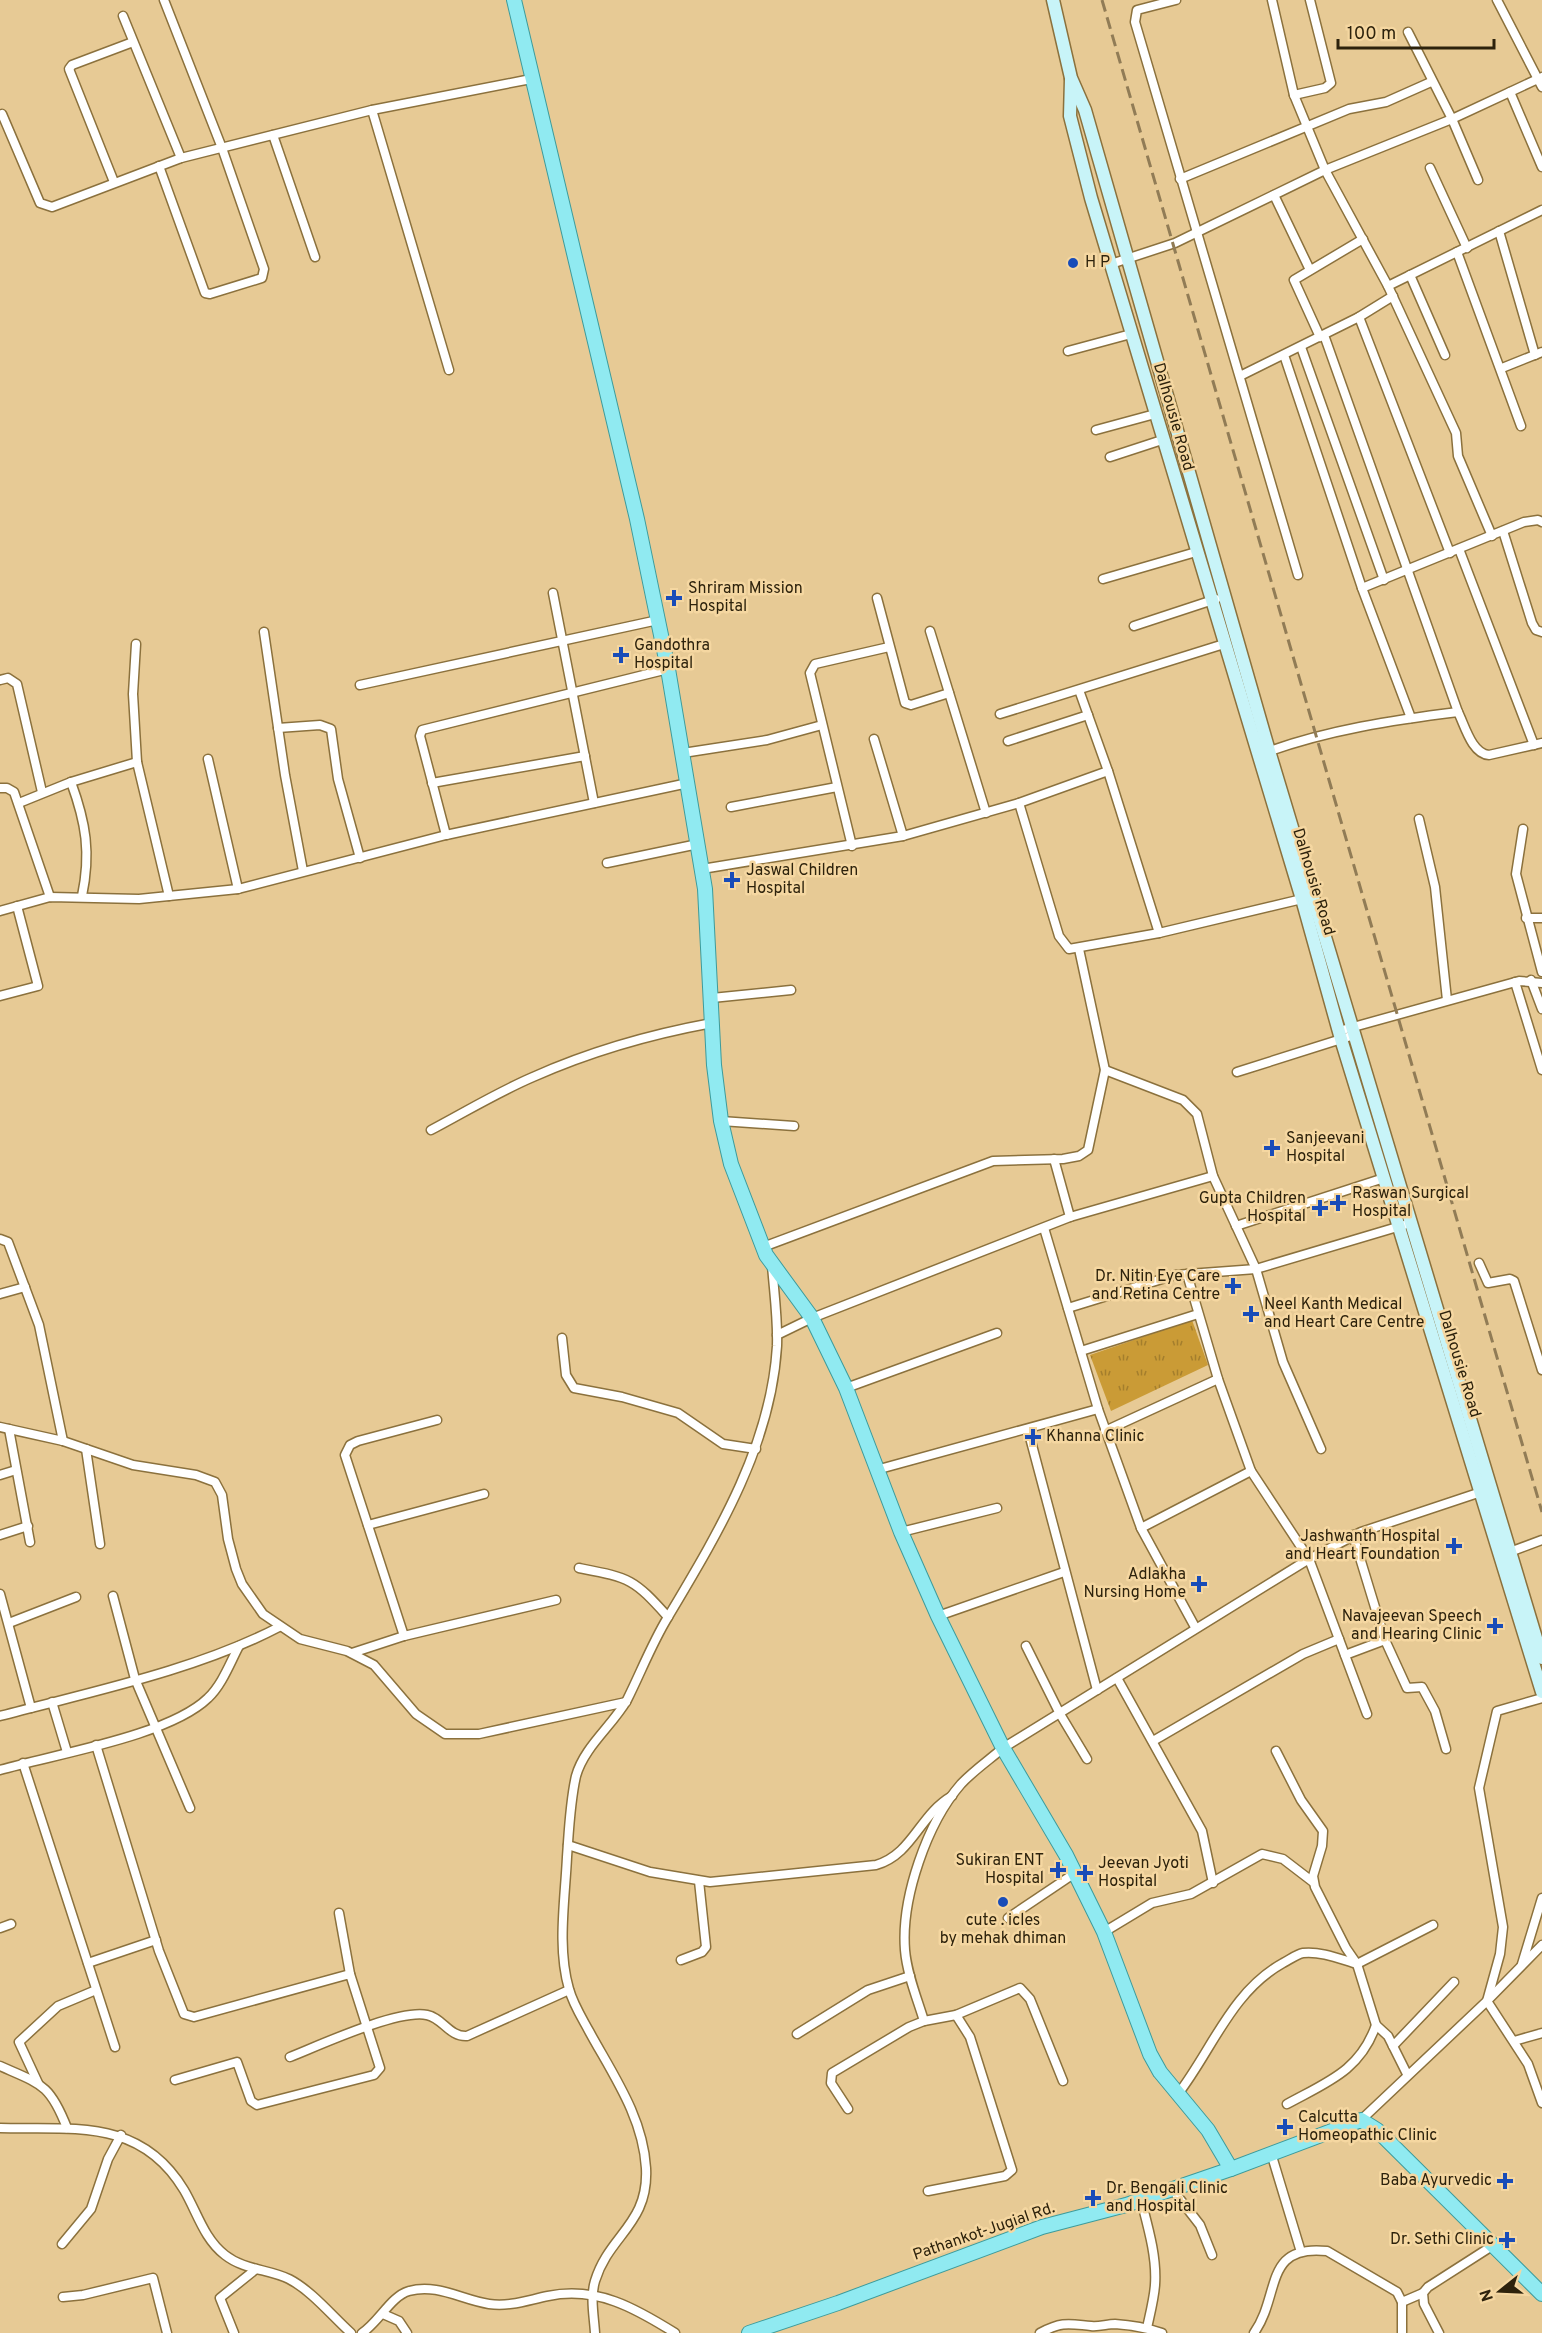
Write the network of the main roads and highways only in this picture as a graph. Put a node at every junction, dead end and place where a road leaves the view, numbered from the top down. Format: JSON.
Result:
{"nodes":[{"id":1,"x":514,"y":0,"type":"edge"},
{"id":2,"x":1231,"y":2169,"type":"junction"},
{"id":3,"x":1542,"y":2294,"type":"edge"},
{"id":4,"x":749,"y":2333,"type":"edge"}],
"edges":[{"from":1,"to":2,"type":"main road"},
{"from":2,"to":3,"type":"main road","name":"Pathankot-Jugial Rd."},
{"from":2,"to":4,"type":"main road","name":"Pathankot-Jugial Rd."}]}
